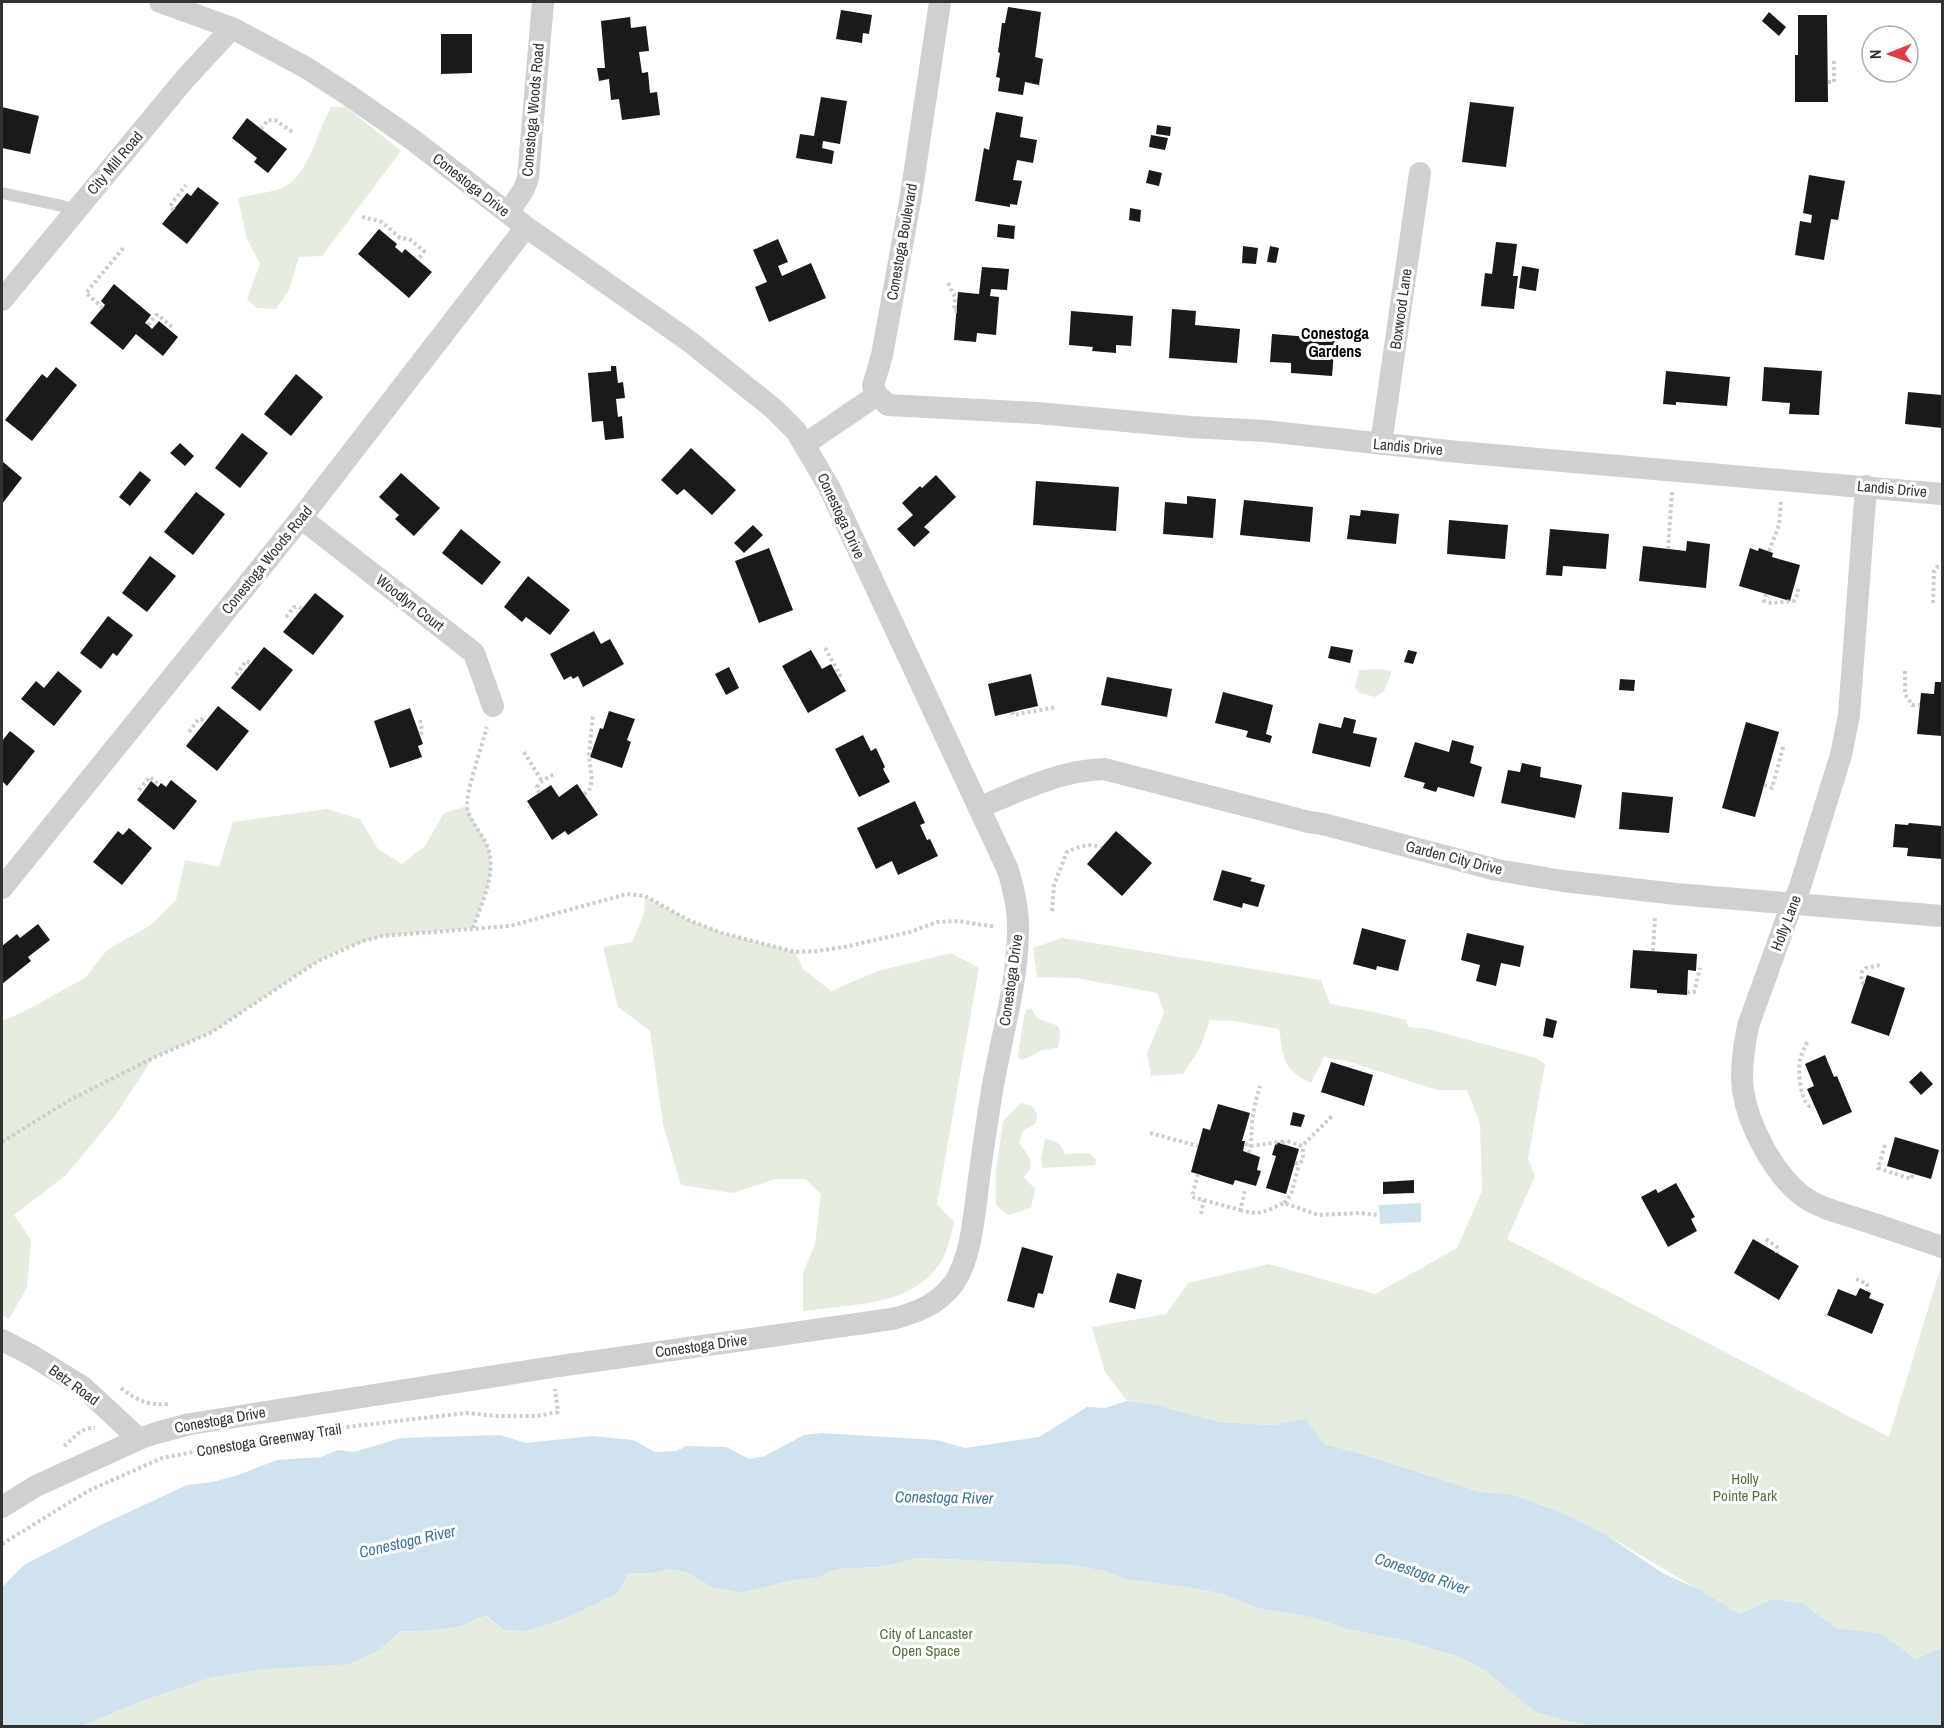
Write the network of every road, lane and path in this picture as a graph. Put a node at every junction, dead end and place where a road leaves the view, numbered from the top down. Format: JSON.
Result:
{"nodes":[{"id":1,"x":165,"y":2,"type":"edge"},
{"id":2,"x":543,"y":2,"type":"edge"},
{"id":3,"x":940,"y":2,"type":"edge"},
{"id":4,"x":232,"y":28,"type":"junction"},
{"id":5,"x":1834,"y":60,"type":"dead end"},
{"id":6,"x":1828,"y":82,"type":"dead end"},
{"id":7,"x":261,"y":129,"type":"dead end"},
{"id":8,"x":294,"y":133,"type":"dead end"},
{"id":9,"x":1420,"y":173,"type":"dead end"},
{"id":10,"x":186,"y":185,"type":"dead end"},
{"id":11,"x":2,"y":193,"type":"edge"},
{"id":12,"x":76,"y":209,"type":"junction"},
{"id":13,"x":174,"y":210,"type":"dead end"},
{"id":14,"x":508,"y":213,"type":"junction"},
{"id":15,"x":362,"y":217,"type":"dead end"},
{"id":16,"x":526,"y":227,"type":"junction"},
{"id":17,"x":124,"y":246,"type":"dead end"},
{"id":18,"x":418,"y":260,"type":"dead end"},
{"id":19,"x":948,"y":283,"type":"dead end"},
{"id":20,"x":2,"y":300,"type":"edge"},
{"id":21,"x":103,"y":308,"type":"dead end"},
{"id":22,"x":957,"y":311,"type":"dead end"},
{"id":23,"x":148,"y":325,"type":"dead end"},
{"id":24,"x":172,"y":327,"type":"dead end"},
{"id":25,"x":878,"y":395,"type":"junction"},
{"id":26,"x":805,"y":444,"type":"junction"},
{"id":27,"x":1381,"y":444,"type":"junction"},
{"id":28,"x":1674,"y":470,"type":"junction"},
{"id":29,"x":1782,"y":479,"type":"junction"},
{"id":30,"x":1866,"y":486,"type":"junction"},
{"id":31,"x":1942,"y":494,"type":"edge"},
{"id":32,"x":301,"y":518,"type":"junction"},
{"id":33,"x":1668,"y":549,"type":"dead end"},
{"id":34,"x":1769,"y":551,"type":"dead end"},
{"id":35,"x":1942,"y":567,"type":"edge"},
{"id":36,"x":1798,"y":586,"type":"dead end"},
{"id":37,"x":1766,"y":594,"type":"dead end"},
{"id":38,"x":1933,"y":603,"type":"dead end"},
{"id":39,"x":302,"y":609,"type":"dead end"},
{"id":40,"x":286,"y":617,"type":"dead end"},
{"id":41,"x":825,"y":648,"type":"dead end"},
{"id":42,"x":251,"y":663,"type":"dead end"},
{"id":43,"x":1905,"y":671,"type":"dead end"},
{"id":44,"x":236,"y":675,"type":"dead end"},
{"id":45,"x":838,"y":677,"type":"dead end"},
{"id":46,"x":1920,"y":705,"type":"dead end"},
{"id":47,"x":493,"y":706,"type":"joint"},
{"id":48,"x":1057,"y":707,"type":"dead end"},
{"id":49,"x":1012,"y":712,"type":"dead end"},
{"id":50,"x":593,"y":715,"type":"dead end"},
{"id":51,"x":420,"y":720,"type":"dead end"},
{"id":52,"x":205,"y":722,"type":"dead end"},
{"id":53,"x":189,"y":732,"type":"dead end"},
{"id":54,"x":420,"y":737,"type":"dead end"},
{"id":55,"x":1784,"y":744,"type":"dead end"},
{"id":56,"x":524,"y":752,"type":"dead end"},
{"id":57,"x":556,"y":773,"type":"dead end"},
{"id":58,"x":542,"y":782,"type":"junction"},
{"id":59,"x":160,"y":784,"type":"dead end"},
{"id":60,"x":1764,"y":785,"type":"dead end"},
{"id":61,"x":139,"y":790,"type":"dead end"},
{"id":62,"x":539,"y":793,"type":"dead end"},
{"id":63,"x":584,"y":794,"type":"dead end"},
{"id":64,"x":980,"y":807,"type":"junction"},
{"id":65,"x":1101,"y":848,"type":"dead end"},
{"id":66,"x":2,"y":888,"type":"edge"},
{"id":67,"x":1792,"y":904,"type":"junction"},
{"id":68,"x":1052,"y":911,"type":"dead end"},
{"id":69,"x":1655,"y":916,"type":"dead end"},
{"id":70,"x":1942,"y":916,"type":"edge"},
{"id":71,"x":473,"y":928,"type":"junction"},
{"id":72,"x":997,"y":936,"type":"dead end"},
{"id":73,"x":1653,"y":951,"type":"dead end"},
{"id":74,"x":1880,"y":965,"type":"dead end"},
{"id":75,"x":1700,"y":968,"type":"dead end"},
{"id":76,"x":1864,"y":984,"type":"dead end"},
{"id":77,"x":1687,"y":992,"type":"dead end"},
{"id":78,"x":1807,"y":1042,"type":"dead end"},
{"id":79,"x":1260,"y":1086,"type":"dead end"},
{"id":80,"x":1814,"y":1106,"type":"dead end"},
{"id":81,"x":1332,"y":1116,"type":"dead end"},
{"id":82,"x":1150,"y":1133,"type":"dead end"},
{"id":83,"x":1287,"y":1141,"type":"junction"},
{"id":84,"x":2,"y":1142,"type":"edge"},
{"id":85,"x":1282,"y":1143,"type":"dead end"},
{"id":86,"x":1245,"y":1144,"type":"dead end"},
{"id":87,"x":1302,"y":1145,"type":"junction"},
{"id":88,"x":1886,"y":1145,"type":"dead end"},
{"id":89,"x":1198,"y":1146,"type":"dead end"},
{"id":90,"x":1251,"y":1146,"type":"junction"},
{"id":91,"x":1249,"y":1153,"type":"dead end"},
{"id":92,"x":1198,"y":1174,"type":"dead end"},
{"id":93,"x":1913,"y":1174,"type":"dead end"},
{"id":94,"x":1245,"y":1191,"type":"dead end"},
{"id":95,"x":1204,"y":1200,"type":"junction"},
{"id":96,"x":1284,"y":1203,"type":"junction"},
{"id":97,"x":1240,"y":1210,"type":"junction"},
{"id":98,"x":1201,"y":1214,"type":"dead end"},
{"id":99,"x":1379,"y":1215,"type":"dead end"},
{"id":100,"x":1766,"y":1239,"type":"dead end"},
{"id":101,"x":1942,"y":1247,"type":"edge"},
{"id":102,"x":1777,"y":1253,"type":"dead end"},
{"id":103,"x":1856,"y":1279,"type":"dead end"},
{"id":104,"x":1867,"y":1291,"type":"dead end"},
{"id":105,"x":2,"y":1340,"type":"edge"},
{"id":106,"x":118,"y":1386,"type":"dead end"},
{"id":107,"x":147,"y":1403,"type":"junction"},
{"id":108,"x":171,"y":1404,"type":"dead end"},
{"id":109,"x":144,"y":1410,"type":"dead end"},
{"id":110,"x":558,"y":1412,"type":"dead end"},
{"id":111,"x":139,"y":1439,"type":"junction"},
{"id":112,"x":2,"y":1507,"type":"edge"},
{"id":113,"x":2,"y":1544,"type":"edge"}],
"edges":[{"from":1,"to":4,"type":"street","name":"Conestoga Drive"},
{"from":2,"to":14,"type":"street","name":"Conestoga Woods Road"},
{"from":3,"to":25,"type":"street","name":"Conestoga Boulevard"},
{"from":4,"to":12,"type":"street","name":"City Mill Road"},
{"from":4,"to":14,"type":"street","name":"Conestoga Drive"},
{"from":5,"to":6,"type":"path"},
{"from":7,"to":8,"type":"path"},
{"from":9,"to":27,"type":"street","name":"Boxwood Lane"},
{"from":10,"to":13,"type":"path"},
{"from":11,"to":12,"type":"lane"},
{"from":12,"to":20,"type":"street","name":"City Mill Road"},
{"from":14,"to":16,"type":"street","name":"Conestoga Drive"},
{"from":15,"to":18,"type":"path"},
{"from":16,"to":26,"type":"street","name":"Conestoga Drive"},
{"from":16,"to":32,"type":"street","name":"Conestoga Woods Road"},
{"from":17,"to":21,"type":"path"},
{"from":19,"to":22,"type":"path"},
{"from":23,"to":24,"type":"path"},
{"from":25,"to":26,"type":"street"},
{"from":25,"to":27,"type":"street","name":"Landis Drive"},
{"from":26,"to":64,"type":"street","name":"Conestoga Drive"},
{"from":27,"to":28,"type":"street","name":"Landis Drive"},
{"from":28,"to":29,"type":"street","name":"Landis Drive"},
{"from":28,"to":33,"type":"path"},
{"from":29,"to":30,"type":"street","name":"Landis Drive"},
{"from":29,"to":34,"type":"path"},
{"from":30,"to":31,"type":"street","name":"Landis Drive"},
{"from":30,"to":67,"type":"street","name":"Holly Lane"},
{"from":32,"to":47,"type":"street","name":"Woodlyn Court"},
{"from":32,"to":66,"type":"street","name":"Conestoga Woods Road"},
{"from":35,"to":38,"type":"path"},
{"from":36,"to":37,"type":"path"},
{"from":39,"to":40,"type":"path"},
{"from":41,"to":45,"type":"path"},
{"from":42,"to":44,"type":"path"},
{"from":43,"to":46,"type":"path"},
{"from":47,"to":71,"type":"path"},
{"from":48,"to":49,"type":"path"},
{"from":50,"to":63,"type":"path"},
{"from":51,"to":54,"type":"path"},
{"from":52,"to":53,"type":"path"},
{"from":55,"to":60,"type":"path"},
{"from":56,"to":58,"type":"path"},
{"from":57,"to":58,"type":"path"},
{"from":58,"to":62,"type":"path"},
{"from":59,"to":61,"type":"path"},
{"from":64,"to":67,"type":"street","name":"Garden City Drive"},
{"from":64,"to":111,"type":"street","name":"Conestoga Drive"},
{"from":65,"to":68,"type":"path"},
{"from":67,"to":70,"type":"street","name":"Garden City Drive"},
{"from":67,"to":101,"type":"street","name":"Holly Lane"},
{"from":69,"to":73,"type":"path"},
{"from":71,"to":72,"type":"path"},
{"from":71,"to":84,"type":"path"},
{"from":74,"to":76,"type":"path"},
{"from":75,"to":77,"type":"path"},
{"from":78,"to":80,"type":"path"},
{"from":79,"to":90,"type":"path"},
{"from":81,"to":87,"type":"path"},
{"from":82,"to":89,"type":"path"},
{"from":83,"to":85,"type":"path"},
{"from":83,"to":87,"type":"path"},
{"from":83,"to":90,"type":"path"},
{"from":86,"to":90,"type":"path"},
{"from":87,"to":96,"type":"path"},
{"from":88,"to":93,"type":"path"},
{"from":90,"to":91,"type":"path"},
{"from":92,"to":95,"type":"path"},
{"from":94,"to":97,"type":"path"},
{"from":95,"to":97,"type":"path"},
{"from":95,"to":98,"type":"path"},
{"from":96,"to":97,"type":"path"},
{"from":96,"to":99,"type":"path"},
{"from":100,"to":102,"type":"path"},
{"from":103,"to":104,"type":"path"},
{"from":105,"to":111,"type":"street","name":"Betz Road"},
{"from":106,"to":107,"type":"path"},
{"from":107,"to":108,"type":"path"},
{"from":107,"to":109,"type":"path"},
{"from":110,"to":113,"type":"path","name":"Conestoga Greenway Trail"},
{"from":111,"to":112,"type":"street","name":"Conestoga Drive"}]}
